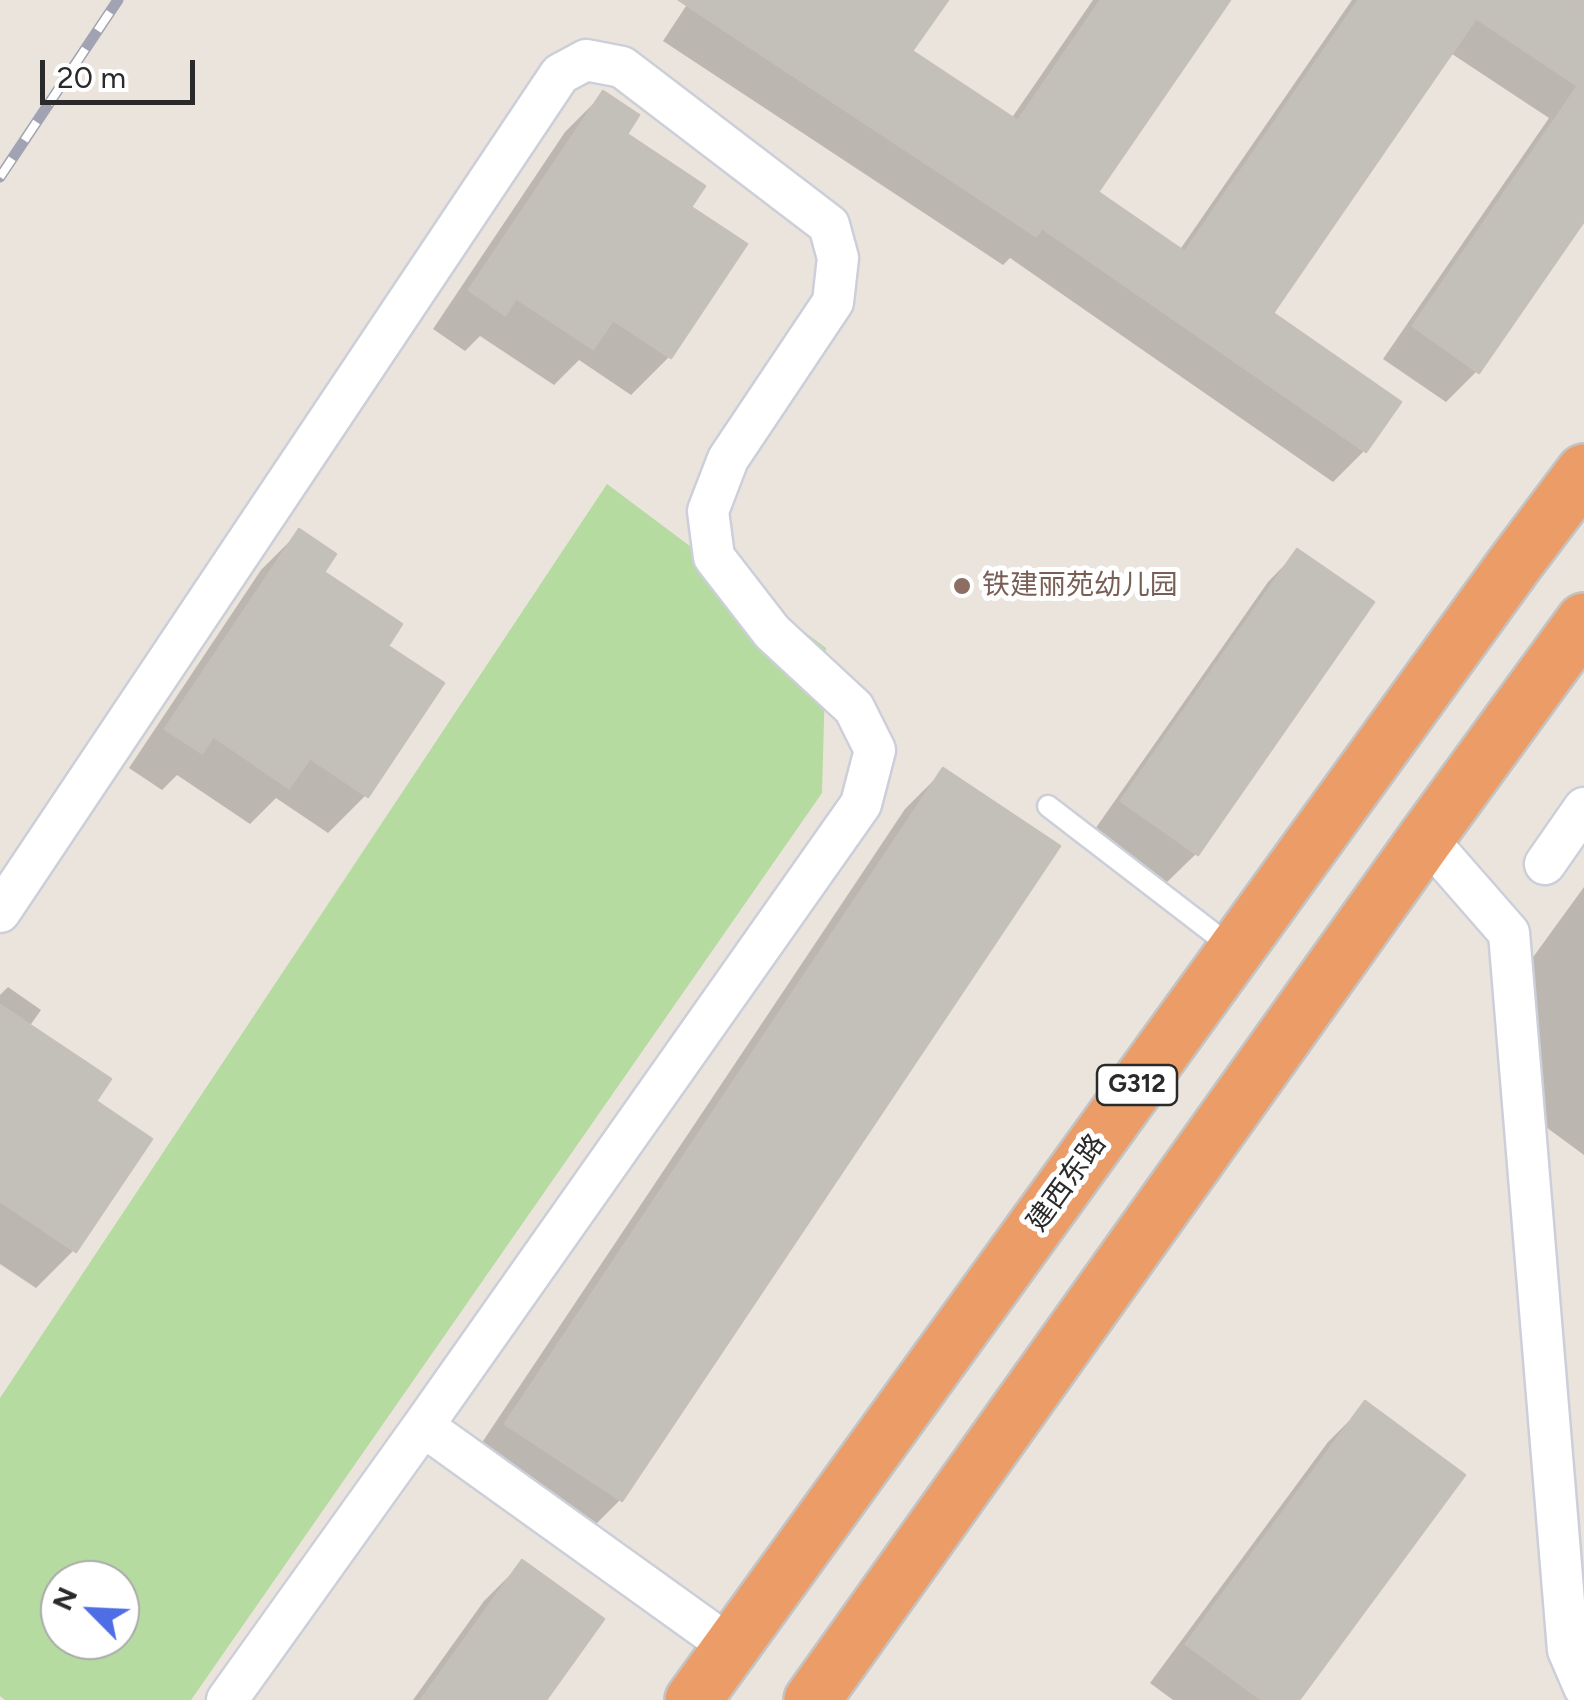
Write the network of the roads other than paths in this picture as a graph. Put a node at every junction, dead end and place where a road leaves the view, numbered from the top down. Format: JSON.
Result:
{"nodes":[{"id":1,"x":1584,"y":472,"type":"edge"},
{"id":2,"x":1584,"y":621,"type":"edge"},
{"id":3,"x":1048,"y":806,"type":"dead end"},
{"id":4,"x":1584,"y":808,"type":"edge"},
{"id":5,"x":1426,"y":838,"type":"junction"},
{"id":6,"x":1544,"y":864,"type":"dead end"},
{"id":7,"x":0,"y":912,"type":"edge"},
{"id":8,"x":1235,"y":950,"type":"junction"},
{"id":9,"x":423,"y":1426,"type":"junction"},
{"id":10,"x":731,"y":1648,"type":"junction"},
{"id":11,"x":1584,"y":1687,"type":"edge"},
{"id":12,"x":228,"y":1700,"type":"edge"},
{"id":13,"x":693,"y":1700,"type":"edge"},
{"id":14,"x":812,"y":1700,"type":"edge"}],
"edges":[{"from":1,"to":8,"type":"highway","name":"建西东路","number":"G312"},
{"from":2,"to":5,"type":"highway"},
{"from":3,"to":8,"type":"lane"},
{"from":4,"to":6,"type":"street"},
{"from":5,"to":11,"type":"street"},
{"from":5,"to":14,"type":"highway"},
{"from":7,"to":9,"type":"street"},
{"from":8,"to":10,"type":"highway","name":"建西东路","number":"G312"},
{"from":9,"to":10,"type":"street"},
{"from":9,"to":12,"type":"street"},
{"from":10,"to":13,"type":"highway","name":"建西东路","number":"G312"}]}
